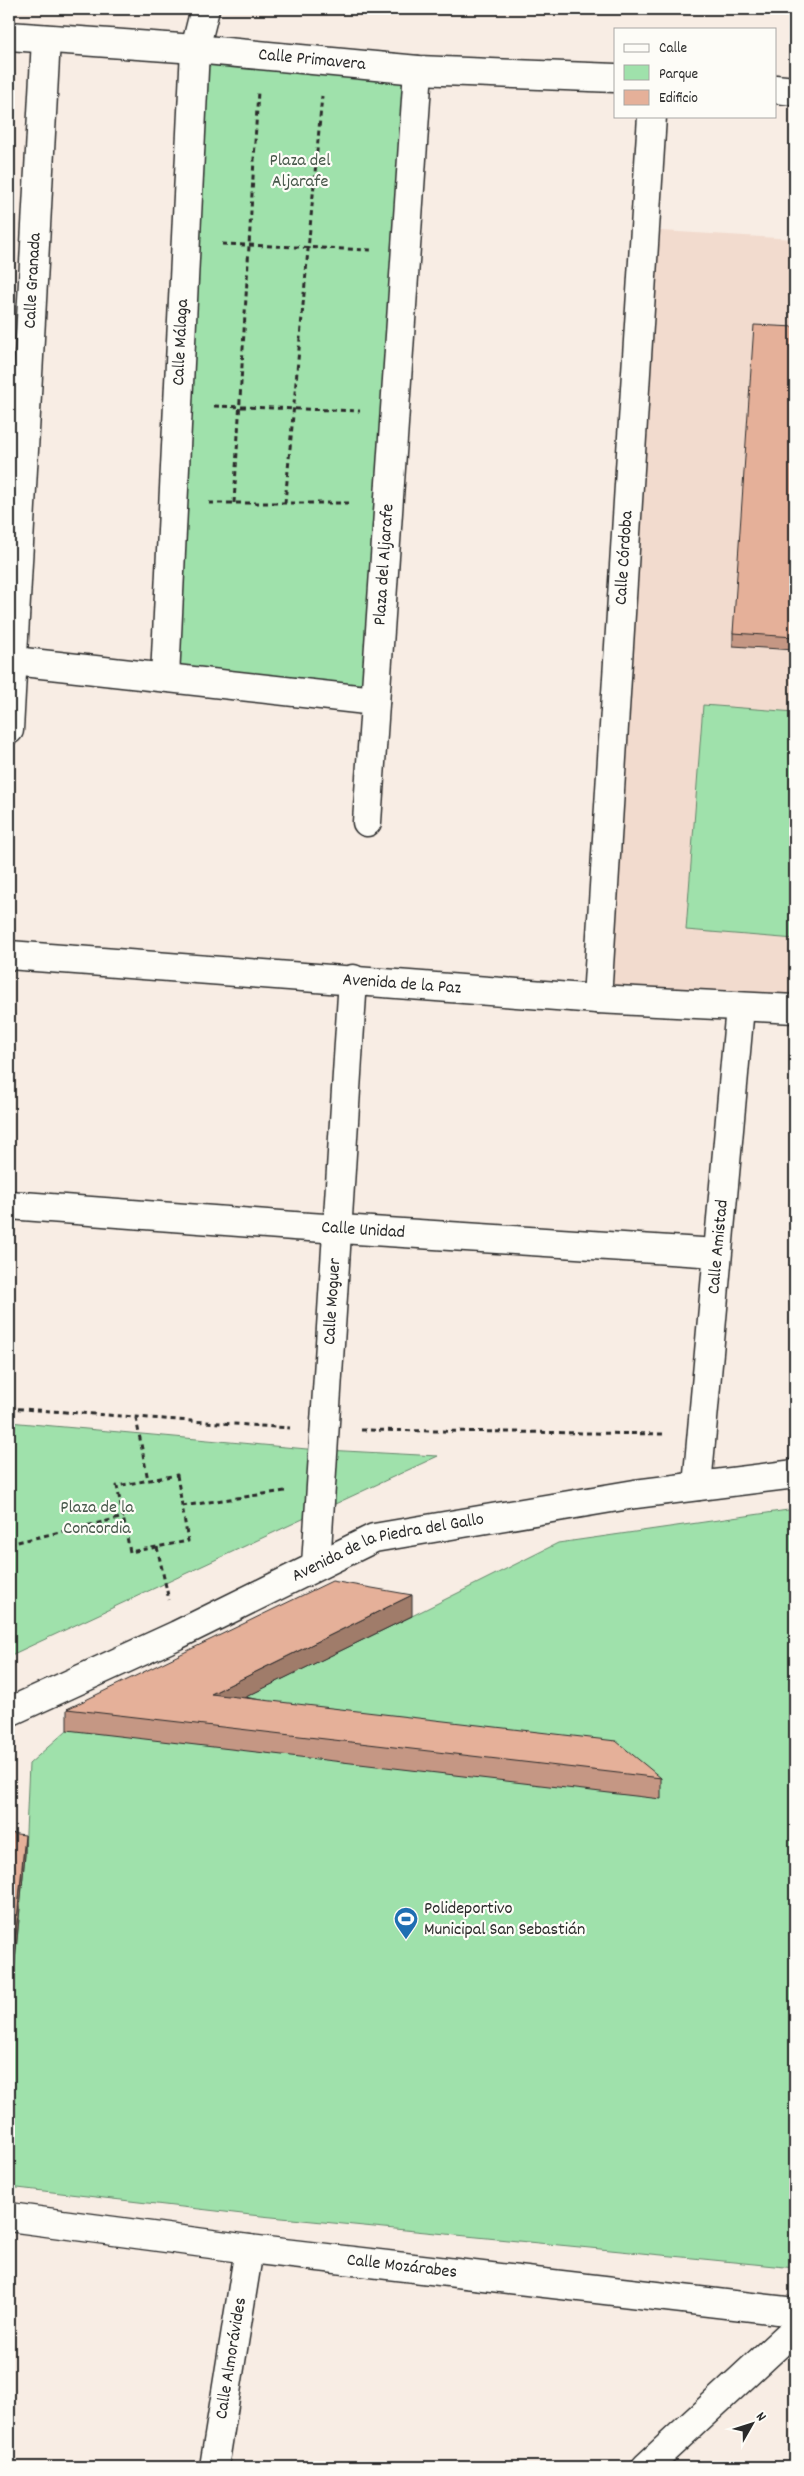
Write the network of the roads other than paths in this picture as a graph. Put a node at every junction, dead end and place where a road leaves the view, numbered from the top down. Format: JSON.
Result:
{"nodes":[{"id":1,"x":205,"y":9,"type":"edge"},
{"id":2,"x":9,"y":36,"type":"edge"},
{"id":3,"x":46,"y":40,"type":"junction"},
{"id":4,"x":196,"y":49,"type":"junction"},
{"id":5,"x":418,"y":70,"type":"junction"},
{"id":6,"x":614,"y":78,"type":"edge"},
{"id":7,"x":776,"y":89,"type":"edge"},
{"id":8,"x":795,"y":91,"type":"edge"},
{"id":9,"x":652,"y":118,"type":"edge"},
{"id":10,"x":18,"y":402,"type":"edge"},
{"id":11,"x":14,"y":661,"type":"junction"},
{"id":12,"x":165,"y":677,"type":"junction"},
{"id":13,"x":10,"y":690,"type":"edge"},
{"id":14,"x":375,"y":701,"type":"junction"},
{"id":15,"x":9,"y":730,"type":"edge"},
{"id":16,"x":367,"y":822,"type":"dead end"},
{"id":17,"x":9,"y":955,"type":"edge"},
{"id":18,"x":353,"y":979,"type":"junction"},
{"id":19,"x":597,"y":999,"type":"junction"},
{"id":20,"x":740,"y":1007,"type":"junction"},
{"id":21,"x":795,"y":1008,"type":"edge"},
{"id":22,"x":9,"y":1205,"type":"edge"},
{"id":23,"x":337,"y":1229,"type":"junction"},
{"id":24,"x":717,"y":1253,"type":"junction"},
{"id":25,"x":795,"y":1474,"type":"edge"},
{"id":26,"x":697,"y":1486,"type":"junction"},
{"id":27,"x":316,"y":1565,"type":"junction"},
{"id":28,"x":9,"y":1712,"type":"edge"},
{"id":29,"x":10,"y":2223,"type":"edge"},
{"id":30,"x":249,"y":2249,"type":"junction"},
{"id":31,"x":795,"y":2312,"type":"edge"},
{"id":32,"x":790,"y":2343,"type":"edge"},
{"id":33,"x":214,"y":2467,"type":"edge"},
{"id":34,"x":646,"y":2467,"type":"edge"}],
"edges":[{"from":1,"to":4,"type":"street","name":"Calle Málaga"},
{"from":2,"to":3,"type":"street","name":"Calle Primavera"},
{"from":3,"to":4,"type":"street","name":"Calle Primavera"},
{"from":3,"to":10,"type":"street","name":"Calle Granada"},
{"from":4,"to":5,"type":"street","name":"Calle Primavera"},
{"from":4,"to":12,"type":"street","name":"Calle Málaga"},
{"from":5,"to":6,"type":"street","name":"Calle Primavera"},
{"from":5,"to":14,"type":"street","name":"Plaza del Aljarafe"},
{"from":7,"to":8,"type":"street"},
{"from":9,"to":19,"type":"street","name":"Calle Córdoba"},
{"from":10,"to":11,"type":"street","name":"Calle Granada"},
{"from":11,"to":12,"type":"street"},
{"from":11,"to":13,"type":"street","name":"Calle Granada"},
{"from":12,"to":14,"type":"street"},
{"from":13,"to":15,"type":"street","name":"Calle Granada"},
{"from":14,"to":16,"type":"street","name":"Plaza del Aljarafe"},
{"from":17,"to":18,"type":"street","name":"Avenida de la Paz"},
{"from":18,"to":19,"type":"street","name":"Avenida de la Paz"},
{"from":18,"to":23,"type":"street","name":"Calle Moguer"},
{"from":19,"to":20,"type":"street","name":"Avenida de la Paz"},
{"from":20,"to":21,"type":"street","name":"Avenida de la Paz"},
{"from":20,"to":24,"type":"street","name":"Calle Amistad"},
{"from":22,"to":23,"type":"street","name":"Calle Unidad"},
{"from":23,"to":24,"type":"street","name":"Calle Unidad"},
{"from":23,"to":27,"type":"street","name":"Calle Moguer"},
{"from":24,"to":26,"type":"street","name":"Calle Amistad"},
{"from":25,"to":26,"type":"street","name":"Avenida de la Piedra del Gallo"},
{"from":26,"to":27,"type":"street","name":"Avenida de la Piedra del Gallo"},
{"from":27,"to":28,"type":"street","name":"Avenida de la Piedra del Gallo"},
{"from":29,"to":30,"type":"street","name":"Calle Mozárabes"},
{"from":30,"to":31,"type":"street","name":"Calle Mozárabes"},
{"from":30,"to":33,"type":"street","name":"Calle Almorávides"},
{"from":32,"to":34,"type":"street"}]}
